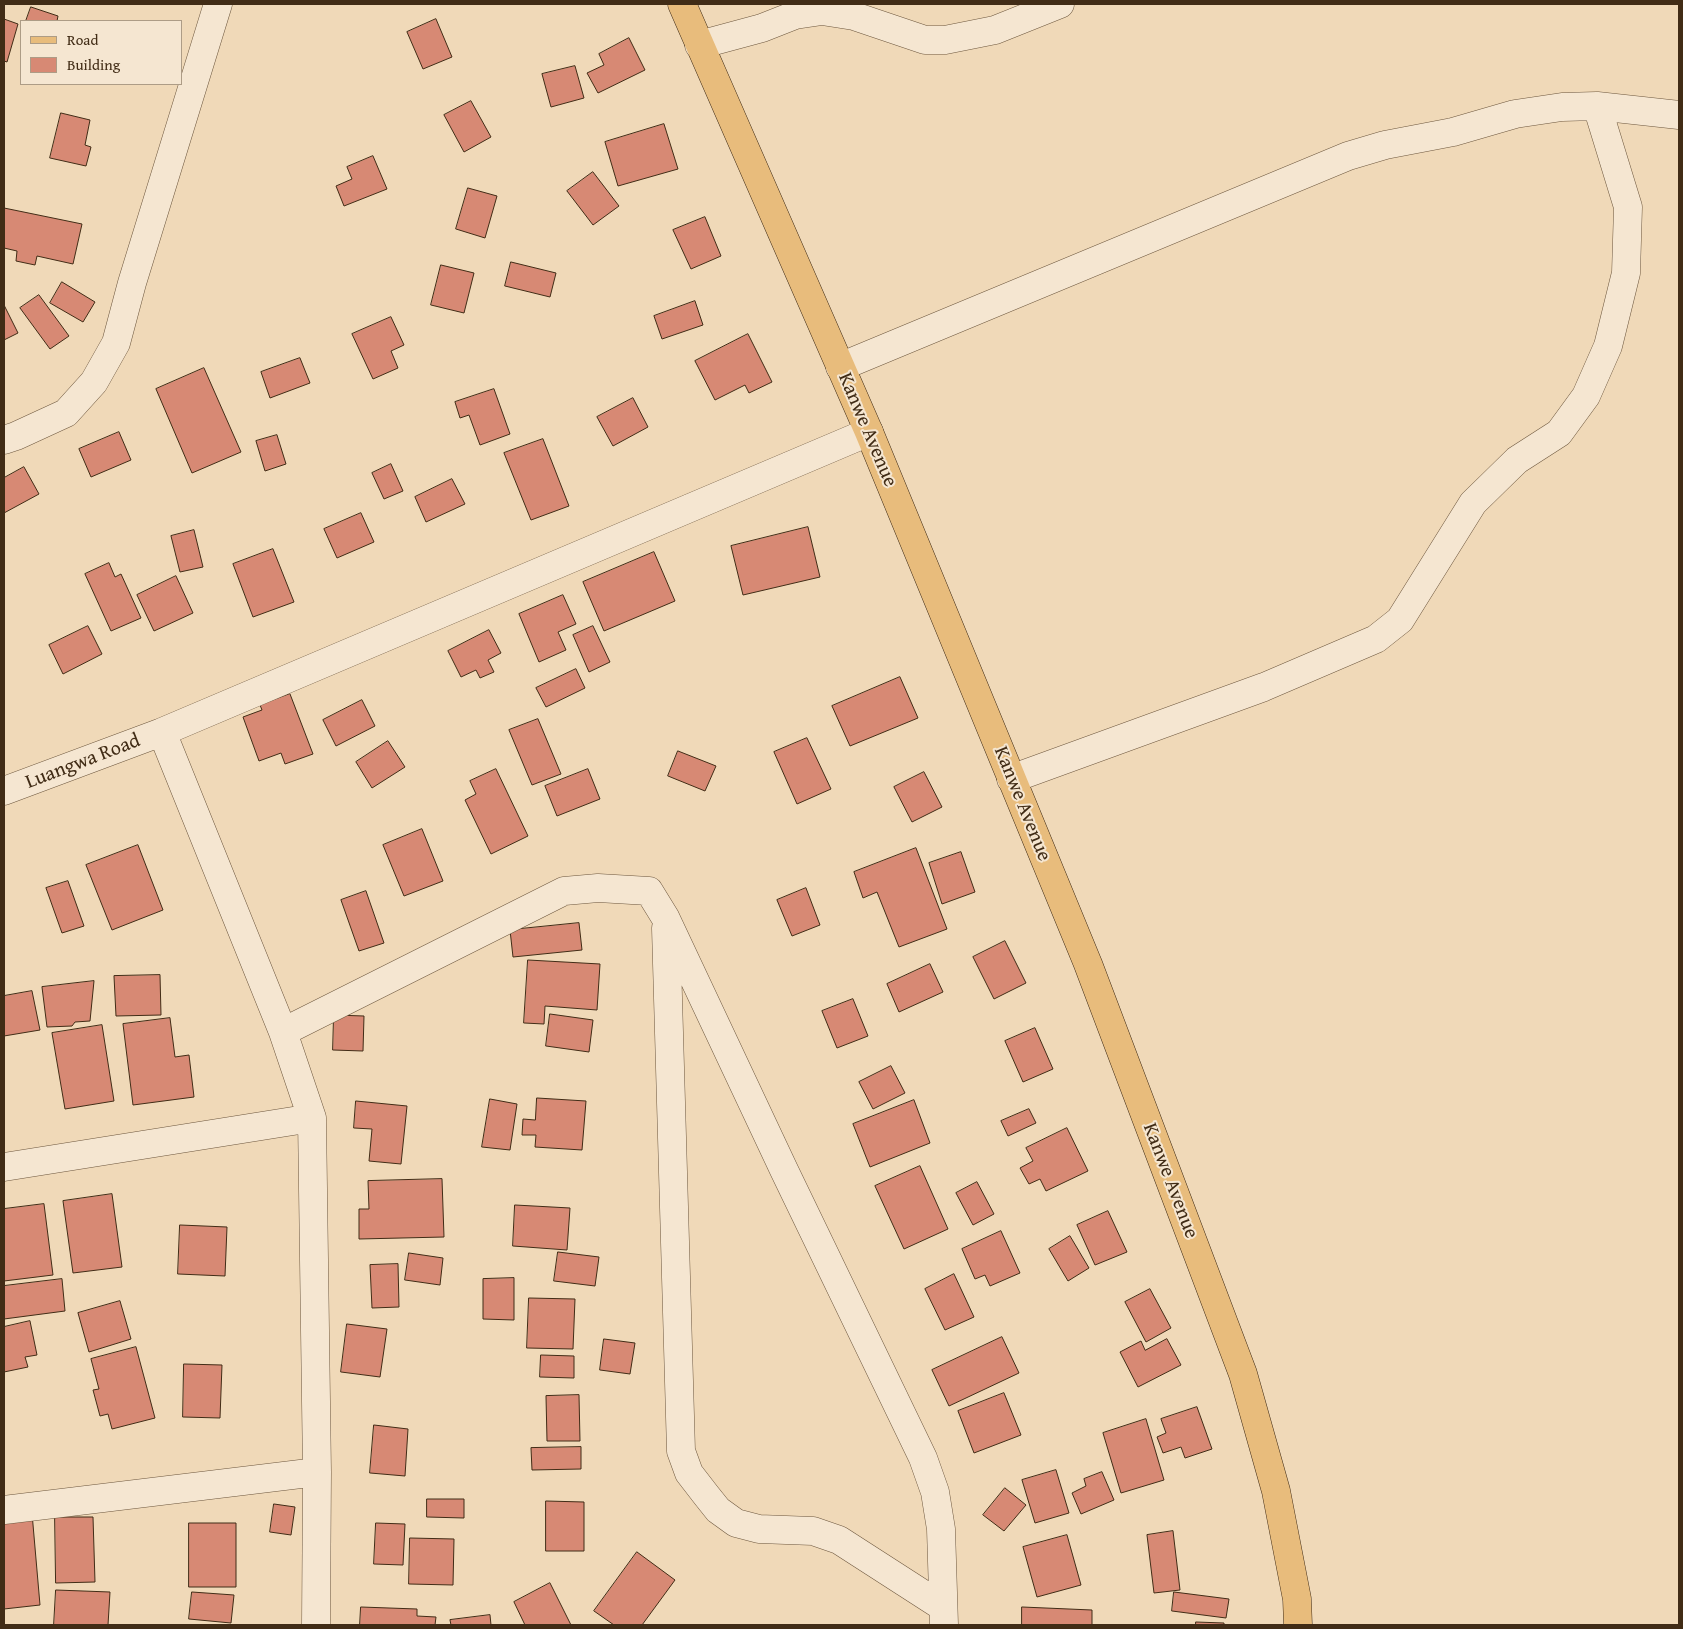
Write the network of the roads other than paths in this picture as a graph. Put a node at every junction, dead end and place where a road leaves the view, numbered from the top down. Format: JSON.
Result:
{"nodes":[{"id":1,"x":218,"y":4,"type":"edge"},
{"id":2,"x":682,"y":4,"type":"edge"},
{"id":3,"x":1060,"y":4,"type":"edge"},
{"id":4,"x":699,"y":45,"type":"junction"},
{"id":5,"x":1597,"y":106,"type":"junction"},
{"id":6,"x":1679,"y":115,"type":"edge"},
{"id":7,"x":840,"y":367,"type":"junction"},
{"id":8,"x":869,"y":432,"type":"junction"},
{"id":9,"x":4,"y":440,"type":"edge"},
{"id":10,"x":162,"y":732,"type":"junction"},
{"id":11,"x":1011,"y":779,"type":"junction"},
{"id":12,"x":4,"y":791,"type":"edge"},
{"id":13,"x":665,"y":917,"type":"junction"},
{"id":14,"x":283,"y":1032,"type":"junction"},
{"id":15,"x":312,"y":1118,"type":"junction"},
{"id":16,"x":4,"y":1167,"type":"edge"},
{"id":17,"x":317,"y":1472,"type":"junction"},
{"id":18,"x":4,"y":1510,"type":"edge"},
{"id":19,"x":944,"y":1616,"type":"edge"},
{"id":20,"x":316,"y":1625,"type":"edge"},
{"id":21,"x":1298,"y":1625,"type":"edge"}],
"edges":[{"from":1,"to":9,"type":"street"},
{"from":2,"to":4,"type":"main road","name":"Kanwe Avenue"},
{"from":3,"to":4,"type":"street"},
{"from":4,"to":7,"type":"main road","name":"Kanwe Avenue"},
{"from":5,"to":6,"type":"street"},
{"from":5,"to":7,"type":"street"},
{"from":5,"to":11,"type":"street"},
{"from":7,"to":8,"type":"main road","name":"Kanwe Avenue"},
{"from":8,"to":10,"type":"street","name":"Luangwa Road"},
{"from":8,"to":11,"type":"main road","name":"Kanwe Avenue"},
{"from":10,"to":12,"type":"street","name":"Luangwa Road"},
{"from":10,"to":14,"type":"street"},
{"from":11,"to":21,"type":"main road","name":"Kanwe Avenue"},
{"from":13,"to":14,"type":"street"},
{"from":13,"to":19,"type":"street"},
{"from":13,"to":19,"type":"street"},
{"from":14,"to":15,"type":"street"},
{"from":15,"to":16,"type":"street"},
{"from":15,"to":17,"type":"street"},
{"from":17,"to":18,"type":"street"},
{"from":17,"to":20,"type":"street"}]}
